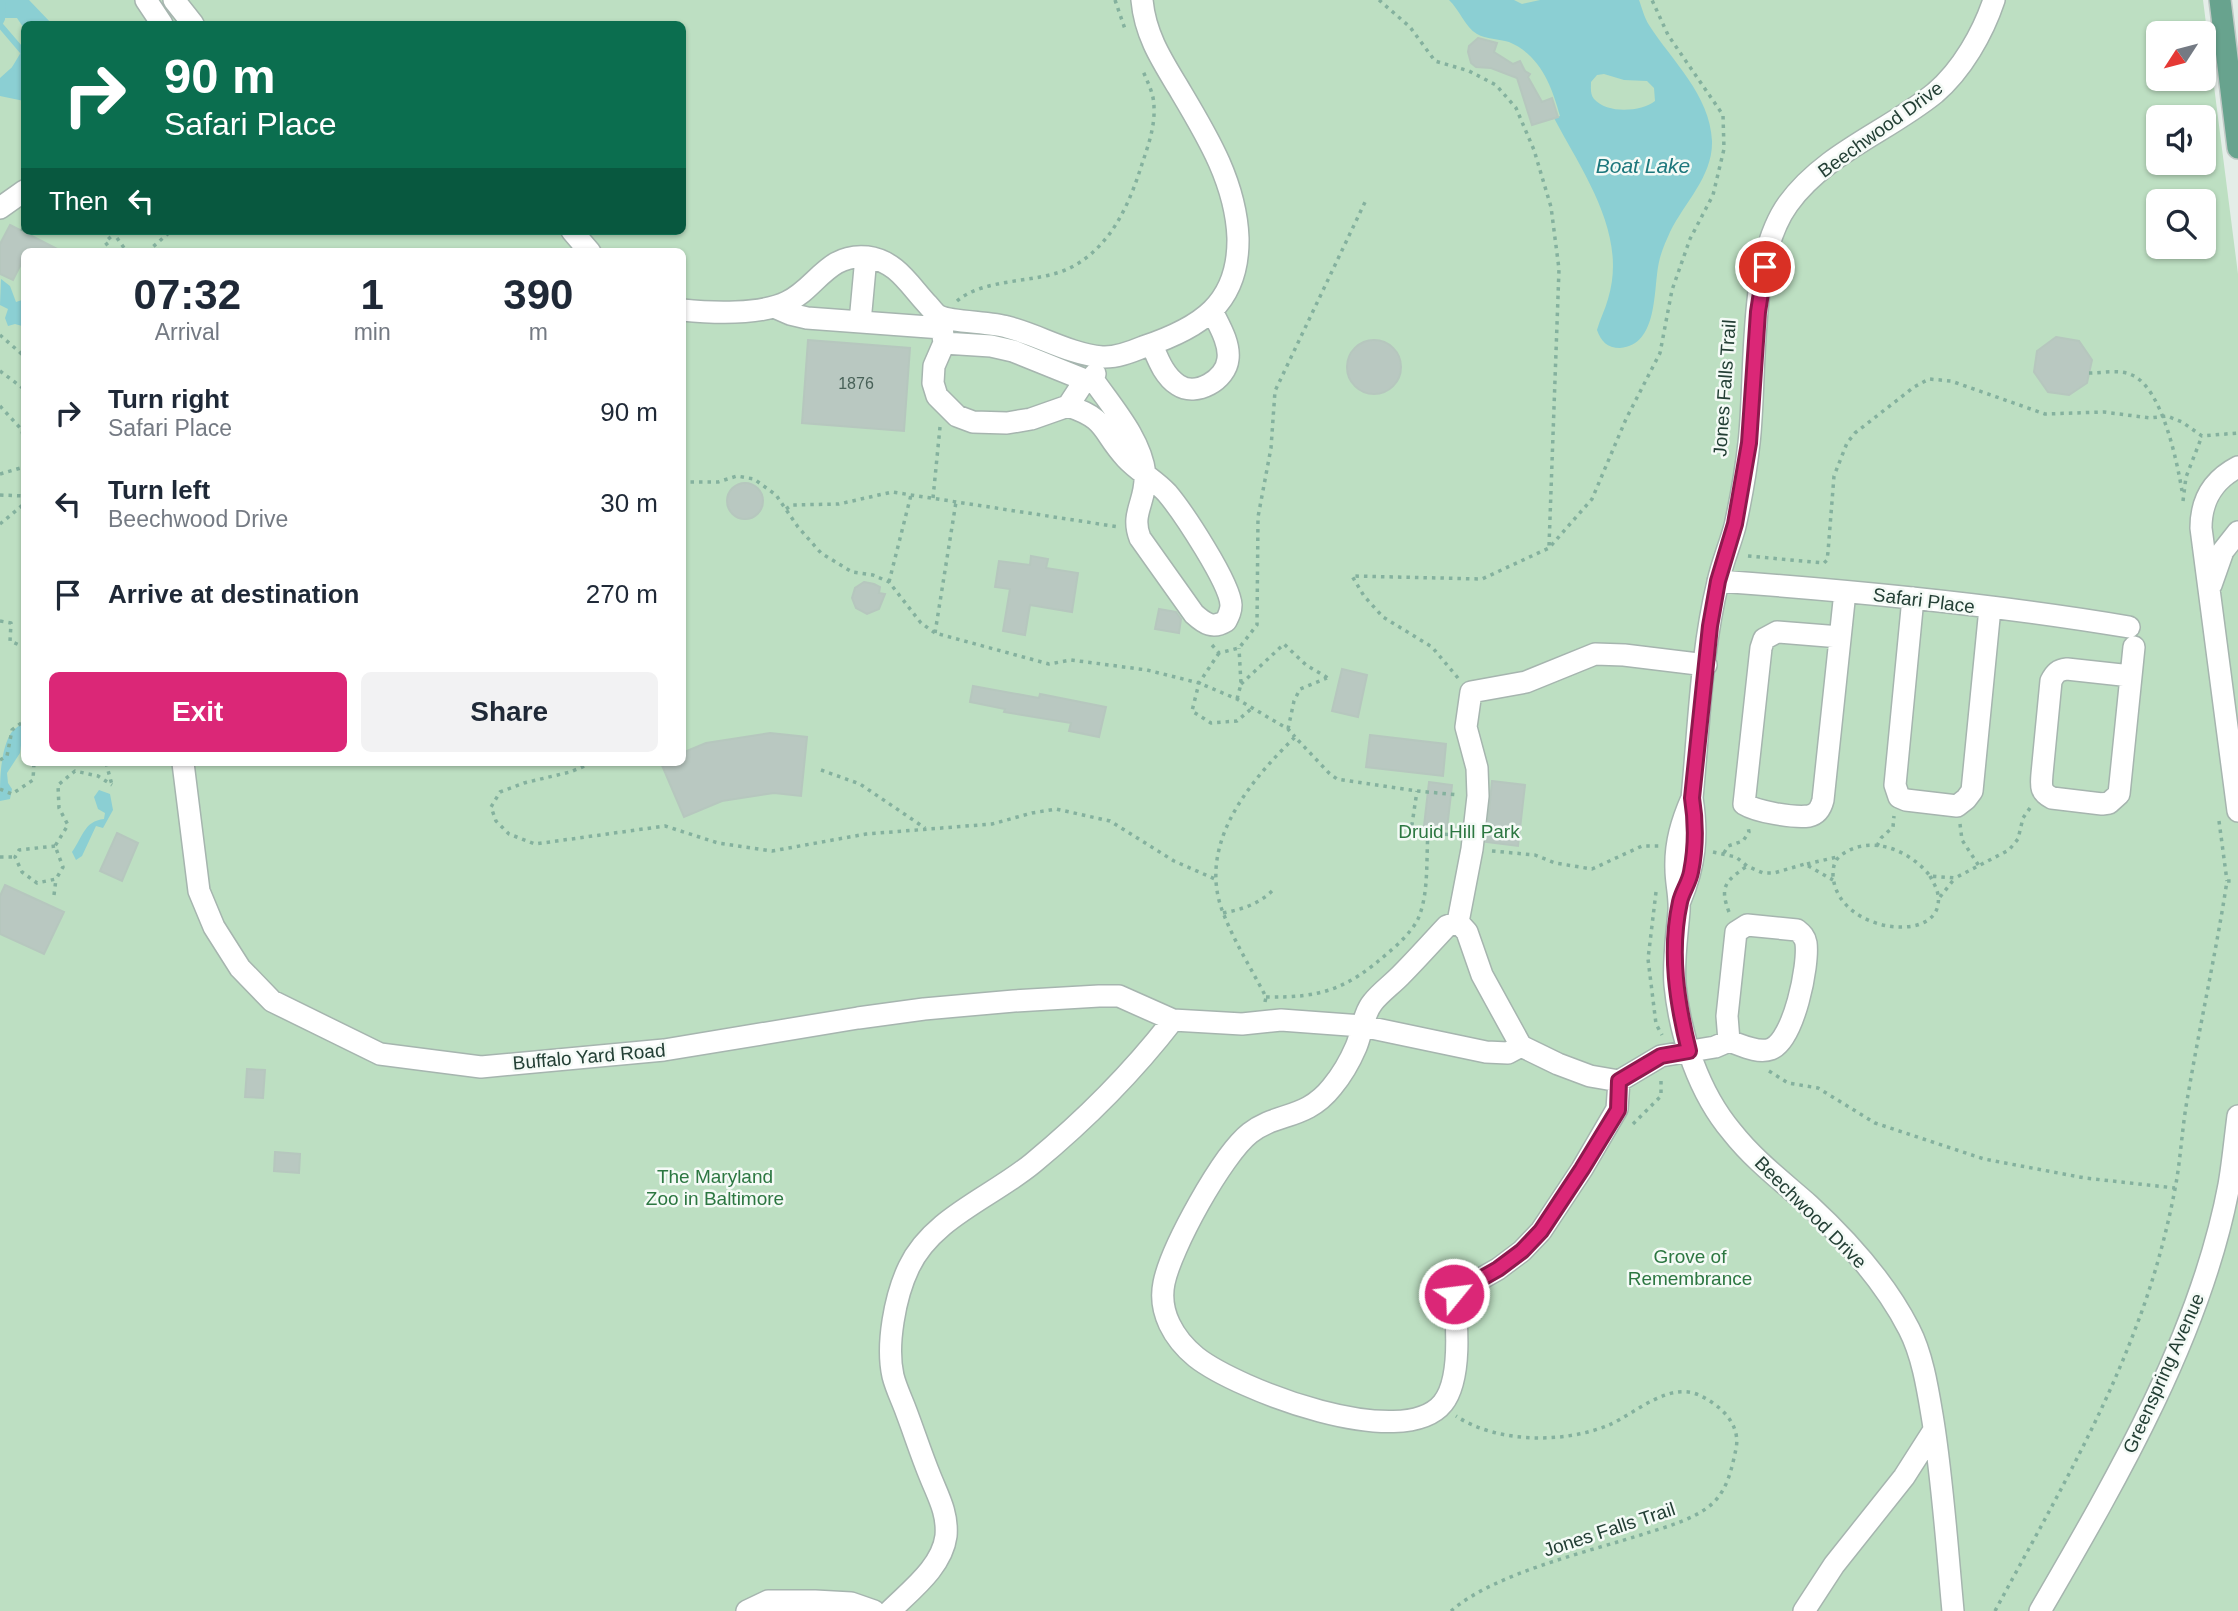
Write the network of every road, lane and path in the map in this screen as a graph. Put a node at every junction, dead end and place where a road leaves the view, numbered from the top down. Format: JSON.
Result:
{"nodes":[{"id":1,"x":146,"y":0,"type":"edge"},
{"id":2,"x":174,"y":0,"type":"edge"},
{"id":3,"x":1115,"y":0,"type":"edge"},
{"id":4,"x":1142,"y":0,"type":"edge"},
{"id":5,"x":1379,"y":0,"type":"edge"},
{"id":6,"x":1652,"y":0,"type":"edge"},
{"id":7,"x":1994,"y":0,"type":"edge"},
{"id":8,"x":2220,"y":0,"type":"edge"},
{"id":9,"x":160,"y":21,"type":"edge"},
{"id":10,"x":191,"y":21,"type":"edge"},
{"id":11,"x":1128,"y":39,"type":"dead end"},
{"id":12,"x":1139,"y":64,"type":"dead end"},
{"id":13,"x":2238,"y":148,"type":"edge"},
{"id":14,"x":21,"y":193,"type":"edge"},
{"id":15,"x":1366,"y":200,"type":"dead end"},
{"id":16,"x":0,"y":208,"type":"edge"},
{"id":17,"x":166,"y":235,"type":"edge"},
{"id":18,"x":152,"y":248,"type":"edge"},
{"id":19,"x":866,"y":257,"type":"junction"},
{"id":20,"x":774,"y":307,"type":"junction"},
{"id":21,"x":686,"y":310,"type":"edge"},
{"id":22,"x":1213,"y":313,"type":"junction"},
{"id":23,"x":860,"y":322,"type":"junction"},
{"id":24,"x":942,"y":329,"type":"junction"},
{"id":25,"x":0,"y":335,"type":"edge"},
{"id":26,"x":1152,"y":345,"type":"junction"},
{"id":27,"x":21,"y":353,"type":"edge"},
{"id":28,"x":1105,"y":358,"type":"junction"},
{"id":29,"x":0,"y":371,"type":"edge"},
{"id":30,"x":2089,"y":373,"type":"dead end"},
{"id":31,"x":1088,"y":379,"type":"junction"},
{"id":32,"x":21,"y":387,"type":"edge"},
{"id":33,"x":0,"y":405,"type":"edge"},
{"id":34,"x":1068,"y":406,"type":"junction"},
{"id":35,"x":2162,"y":416,"type":"junction"},
{"id":36,"x":21,"y":427,"type":"edge"},
{"id":37,"x":940,"y":427,"type":"dead end"},
{"id":38,"x":2238,"y":433,"type":"edge"},
{"id":39,"x":2202,"y":436,"type":"junction"},
{"id":40,"x":2238,"y":467,"type":"edge"},
{"id":41,"x":21,"y":468,"type":"edge"},
{"id":42,"x":0,"y":474,"type":"edge"},
{"id":43,"x":1144,"y":474,"type":"junction"},
{"id":44,"x":686,"y":482,"type":"edge"},
{"id":45,"x":0,"y":495,"type":"edge"},
{"id":46,"x":911,"y":495,"type":"junction"},
{"id":47,"x":2183,"y":495,"type":"junction"},
{"id":48,"x":21,"y":496,"type":"edge"},
{"id":49,"x":933,"y":498,"type":"junction"},
{"id":50,"x":956,"y":502,"type":"junction"},
{"id":51,"x":21,"y":506,"type":"edge"},
{"id":52,"x":2192,"y":508,"type":"junction"},
{"id":53,"x":786,"y":509,"type":"junction"},
{"id":54,"x":0,"y":524,"type":"edge"},
{"id":55,"x":1137,"y":530,"type":"junction"},
{"id":56,"x":2238,"y":532,"type":"edge"},
{"id":57,"x":1549,"y":548,"type":"junction"},
{"id":58,"x":1738,"y":555,"type":"dead end"},
{"id":59,"x":1718,"y":581,"type":"junction"},
{"id":60,"x":889,"y":582,"type":"junction"},
{"id":61,"x":2209,"y":597,"type":"junction"},
{"id":62,"x":1913,"y":598,"type":"junction"},
{"id":63,"x":1844,"y":601,"type":"dead end"},
{"id":64,"x":1990,"y":608,"type":"junction"},
{"id":65,"x":0,"y":621,"type":"edge"},
{"id":66,"x":935,"y":633,"type":"junction"},
{"id":67,"x":1840,"y":637,"type":"junction"},
{"id":68,"x":1210,"y":644,"type":"dead end"},
{"id":69,"x":21,"y":646,"type":"edge"},
{"id":70,"x":1240,"y":648,"type":"junction"},
{"id":71,"x":1219,"y":653,"type":"junction"},
{"id":72,"x":1706,"y":665,"type":"junction"},
{"id":73,"x":2131,"y":676,"type":"junction"},
{"id":74,"x":1199,"y":683,"type":"junction"},
{"id":75,"x":1241,"y":684,"type":"junction"},
{"id":76,"x":1471,"y":692,"type":"junction"},
{"id":77,"x":1237,"y":699,"type":"junction"},
{"id":78,"x":1251,"y":709,"type":"junction"},
{"id":79,"x":21,"y":723,"type":"edge"},
{"id":80,"x":1288,"y":729,"type":"junction"},
{"id":81,"x":1295,"y":737,"type":"junction"},
{"id":82,"x":0,"y":760,"type":"edge"},
{"id":83,"x":34,"y":766,"type":"edge"},
{"id":84,"x":107,"y":766,"type":"edge"},
{"id":85,"x":183,"y":766,"type":"edge"},
{"id":86,"x":585,"y":766,"type":"edge"},
{"id":87,"x":821,"y":770,"type":"dead end"},
{"id":88,"x":0,"y":789,"type":"edge"},
{"id":89,"x":1417,"y":791,"type":"junction"},
{"id":90,"x":2044,"y":794,"type":"junction"},
{"id":91,"x":1478,"y":796,"type":"junction"},
{"id":92,"x":1899,"y":797,"type":"junction"},
{"id":93,"x":1744,"y":804,"type":"junction"},
{"id":94,"x":1957,"y":806,"type":"junction"},
{"id":95,"x":2238,"y":811,"type":"edge"},
{"id":96,"x":927,"y":830,"type":"junction"},
{"id":97,"x":1428,"y":833,"type":"junction"},
{"id":98,"x":1472,"y":843,"type":"junction"},
{"id":99,"x":55,"y":846,"type":"junction"},
{"id":100,"x":1664,"y":846,"type":"dead end"},
{"id":101,"x":1877,"y":846,"type":"junction"},
{"id":102,"x":1716,"y":853,"type":"dead end"},
{"id":103,"x":1724,"y":853,"type":"junction"},
{"id":104,"x":1839,"y":856,"type":"junction"},
{"id":105,"x":0,"y":857,"type":"edge"},
{"id":106,"x":15,"y":857,"type":"junction"},
{"id":107,"x":1805,"y":864,"type":"junction"},
{"id":108,"x":1747,"y":866,"type":"junction"},
{"id":109,"x":1979,"y":866,"type":"junction"},
{"id":110,"x":1930,"y":876,"type":"junction"},
{"id":111,"x":1955,"y":878,"type":"junction"},
{"id":112,"x":56,"y":879,"type":"junction"},
{"id":113,"x":1215,"y":879,"type":"junction"},
{"id":114,"x":1833,"y":880,"type":"junction"},
{"id":115,"x":2231,"y":881,"type":"dead end"},
{"id":116,"x":1275,"y":888,"type":"dead end"},
{"id":117,"x":54,"y":895,"type":"dead end"},
{"id":118,"x":1938,"y":899,"type":"junction"},
{"id":119,"x":1223,"y":913,"type":"junction"},
{"id":120,"x":1458,"y":922,"type":"junction"},
{"id":121,"x":1739,"y":929,"type":"junction"},
{"id":122,"x":1266,"y":997,"type":"junction"},
{"id":123,"x":1173,"y":1020,"type":"junction"},
{"id":124,"x":1264,"y":1022,"type":"junction"},
{"id":125,"x":1362,"y":1026,"type":"junction"},
{"id":126,"x":1729,"y":1041,"type":"junction"},
{"id":127,"x":1521,"y":1046,"type":"junction"},
{"id":128,"x":1689,"y":1051,"type":"junction"},
{"id":129,"x":1619,"y":1081,"type":"junction"},
{"id":130,"x":1818,"y":1087,"type":"dead end"},
{"id":131,"x":2238,"y":1116,"type":"edge"},
{"id":132,"x":2175,"y":1188,"type":"junction"},
{"id":133,"x":1442,"y":1404,"type":"junction"},
{"id":134,"x":1934,"y":1430,"type":"junction"},
{"id":135,"x":747,"y":1611,"type":"edge"},
{"id":136,"x":874,"y":1611,"type":"edge"},
{"id":137,"x":890,"y":1611,"type":"edge"},
{"id":138,"x":1451,"y":1611,"type":"edge"},
{"id":139,"x":1804,"y":1611,"type":"edge"},
{"id":140,"x":1952,"y":1611,"type":"edge"},
{"id":141,"x":1995,"y":1611,"type":"edge"},
{"id":142,"x":2040,"y":1611,"type":"edge"}],
"edges":[{"from":1,"to":9,"type":"street"},
{"from":2,"to":10,"type":"street"},
{"from":3,"to":11,"type":"path"},
{"from":4,"to":22,"type":"street"},
{"from":5,"to":57,"type":"path"},
{"from":6,"to":57,"type":"path"},
{"from":7,"to":59,"type":"street","name":"Beechwood Drive"},
{"from":8,"to":13,"type":"main road"},
{"from":12,"to":24,"type":"path"},
{"from":14,"to":16,"type":"street"},
{"from":15,"to":70,"type":"path"},
{"from":17,"to":18,"type":"path"},
{"from":19,"to":20,"type":"street"},
{"from":19,"to":23,"type":"street"},
{"from":19,"to":24,"type":"street"},
{"from":20,"to":21,"type":"street"},
{"from":20,"to":23,"type":"street"},
{"from":22,"to":26,"type":"street"},
{"from":22,"to":26,"type":"street"},
{"from":23,"to":24,"type":"street"},
{"from":24,"to":28,"type":"street"},
{"from":24,"to":31,"type":"street"},
{"from":24,"to":34,"type":"street"},
{"from":25,"to":27,"type":"path"},
{"from":26,"to":28,"type":"street"},
{"from":28,"to":31,"type":"street"},
{"from":29,"to":32,"type":"path"},
{"from":30,"to":35,"type":"path"},
{"from":31,"to":34,"type":"street"},
{"from":31,"to":43,"type":"street"},
{"from":33,"to":36,"type":"path"},
{"from":34,"to":43,"type":"street"},
{"from":35,"to":39,"type":"path"},
{"from":35,"to":47,"type":"path"},
{"from":35,"to":58,"type":"path"},
{"from":37,"to":49,"type":"path"},
{"from":38,"to":39,"type":"path"},
{"from":39,"to":47,"type":"path"},
{"from":40,"to":52,"type":"street"},
{"from":41,"to":42,"type":"path"},
{"from":43,"to":55,"type":"street"},
{"from":43,"to":55,"type":"street"},
{"from":44,"to":53,"type":"path"},
{"from":45,"to":48,"type":"path"},
{"from":46,"to":49,"type":"path"},
{"from":46,"to":53,"type":"path"},
{"from":46,"to":60,"type":"path"},
{"from":47,"to":52,"type":"path"},
{"from":47,"to":52,"type":"path"},
{"from":49,"to":50,"type":"path"},
{"from":50,"to":55,"type":"path"},
{"from":50,"to":66,"type":"path"},
{"from":51,"to":54,"type":"path"},
{"from":52,"to":61,"type":"street"},
{"from":53,"to":60,"type":"path"},
{"from":56,"to":61,"type":"street"},
{"from":57,"to":76,"type":"path"},
{"from":59,"to":62,"type":"street","name":"Safari Place"},
{"from":59,"to":72,"type":"street","name":"Beechwood Drive"},
{"from":60,"to":66,"type":"path"},
{"from":61,"to":95,"type":"street"},
{"from":62,"to":64,"type":"street","name":"Safari Place"},
{"from":62,"to":92,"type":"street"},
{"from":63,"to":67,"type":"street"},
{"from":64,"to":73,"type":"street","name":"Safari Place"},
{"from":64,"to":94,"type":"street"},
{"from":65,"to":69,"type":"path"},
{"from":66,"to":74,"type":"path"},
{"from":67,"to":93,"type":"street"},
{"from":67,"to":93,"type":"street"},
{"from":68,"to":71,"type":"path"},
{"from":70,"to":71,"type":"path"},
{"from":70,"to":75,"type":"path"},
{"from":71,"to":74,"type":"path"},
{"from":72,"to":76,"type":"street"},
{"from":72,"to":128,"type":"street","name":"Beechwood Drive"},
{"from":73,"to":90,"type":"street"},
{"from":73,"to":90,"type":"street"},
{"from":74,"to":77,"type":"path"},
{"from":74,"to":78,"type":"path"},
{"from":75,"to":77,"type":"path"},
{"from":75,"to":80,"type":"path"},
{"from":76,"to":91,"type":"street"},
{"from":77,"to":78,"type":"path"},
{"from":78,"to":80,"type":"path"},
{"from":79,"to":82,"type":"path"},
{"from":80,"to":81,"type":"path"},
{"from":81,"to":89,"type":"path"},
{"from":81,"to":113,"type":"path"},
{"from":83,"to":88,"type":"path"},
{"from":84,"to":99,"type":"path"},
{"from":85,"to":123,"type":"street","name":"Buffalo Yard Road"},
{"from":86,"to":96,"type":"path"},
{"from":87,"to":96,"type":"path"},
{"from":89,"to":91,"type":"path"},
{"from":89,"to":97,"type":"path"},
{"from":90,"to":109,"type":"path"},
{"from":91,"to":98,"type":"street"},
{"from":92,"to":94,"type":"street"},
{"from":92,"to":101,"type":"path"},
{"from":93,"to":103,"type":"path"},
{"from":94,"to":109,"type":"path"},
{"from":96,"to":113,"type":"path"},
{"from":97,"to":98,"type":"path"},
{"from":97,"to":122,"type":"path"},
{"from":98,"to":100,"type":"path"},
{"from":98,"to":120,"type":"street"},
{"from":99,"to":106,"type":"path"},
{"from":99,"to":112,"type":"path"},
{"from":101,"to":104,"type":"path"},
{"from":101,"to":110,"type":"path"},
{"from":102,"to":103,"type":"path"},
{"from":103,"to":108,"type":"path"},
{"from":104,"to":107,"type":"path"},
{"from":104,"to":114,"type":"path"},
{"from":105,"to":106,"type":"path"},
{"from":106,"to":112,"type":"path"},
{"from":107,"to":108,"type":"path"},
{"from":107,"to":114,"type":"path"},
{"from":108,"to":121,"type":"path"},
{"from":109,"to":111,"type":"path"},
{"from":110,"to":111,"type":"path"},
{"from":110,"to":118,"type":"path"},
{"from":111,"to":118,"type":"path"},
{"from":112,"to":117,"type":"path"},
{"from":113,"to":119,"type":"path"},
{"from":114,"to":118,"type":"path"},
{"from":115,"to":132,"type":"path"},
{"from":116,"to":119,"type":"path"},
{"from":119,"to":122,"type":"path"},
{"from":120,"to":125,"type":"street"},
{"from":120,"to":127,"type":"street"},
{"from":121,"to":126,"type":"street"},
{"from":121,"to":126,"type":"street"},
{"from":122,"to":124,"type":"path"},
{"from":123,"to":124,"type":"street"},
{"from":123,"to":137,"type":"street"},
{"from":124,"to":125,"type":"street"},
{"from":125,"to":127,"type":"street"},
{"from":125,"to":133,"type":"street"},
{"from":126,"to":128,"type":"street"},
{"from":127,"to":129,"type":"street"},
{"from":128,"to":129,"type":"street"},
{"from":128,"to":134,"type":"street","name":"Beechwood Drive"},
{"from":129,"to":133,"type":"street"},
{"from":130,"to":132,"type":"path"},
{"from":131,"to":142,"type":"street","name":"Greenspring Avenue"},
{"from":132,"to":141,"type":"path"},
{"from":133,"to":138,"type":"path","name":"Jones Falls Trail"},
{"from":134,"to":139,"type":"street"},
{"from":134,"to":140,"type":"street","name":"Beechwood Drive"},
{"from":135,"to":136,"type":"street"}]}
